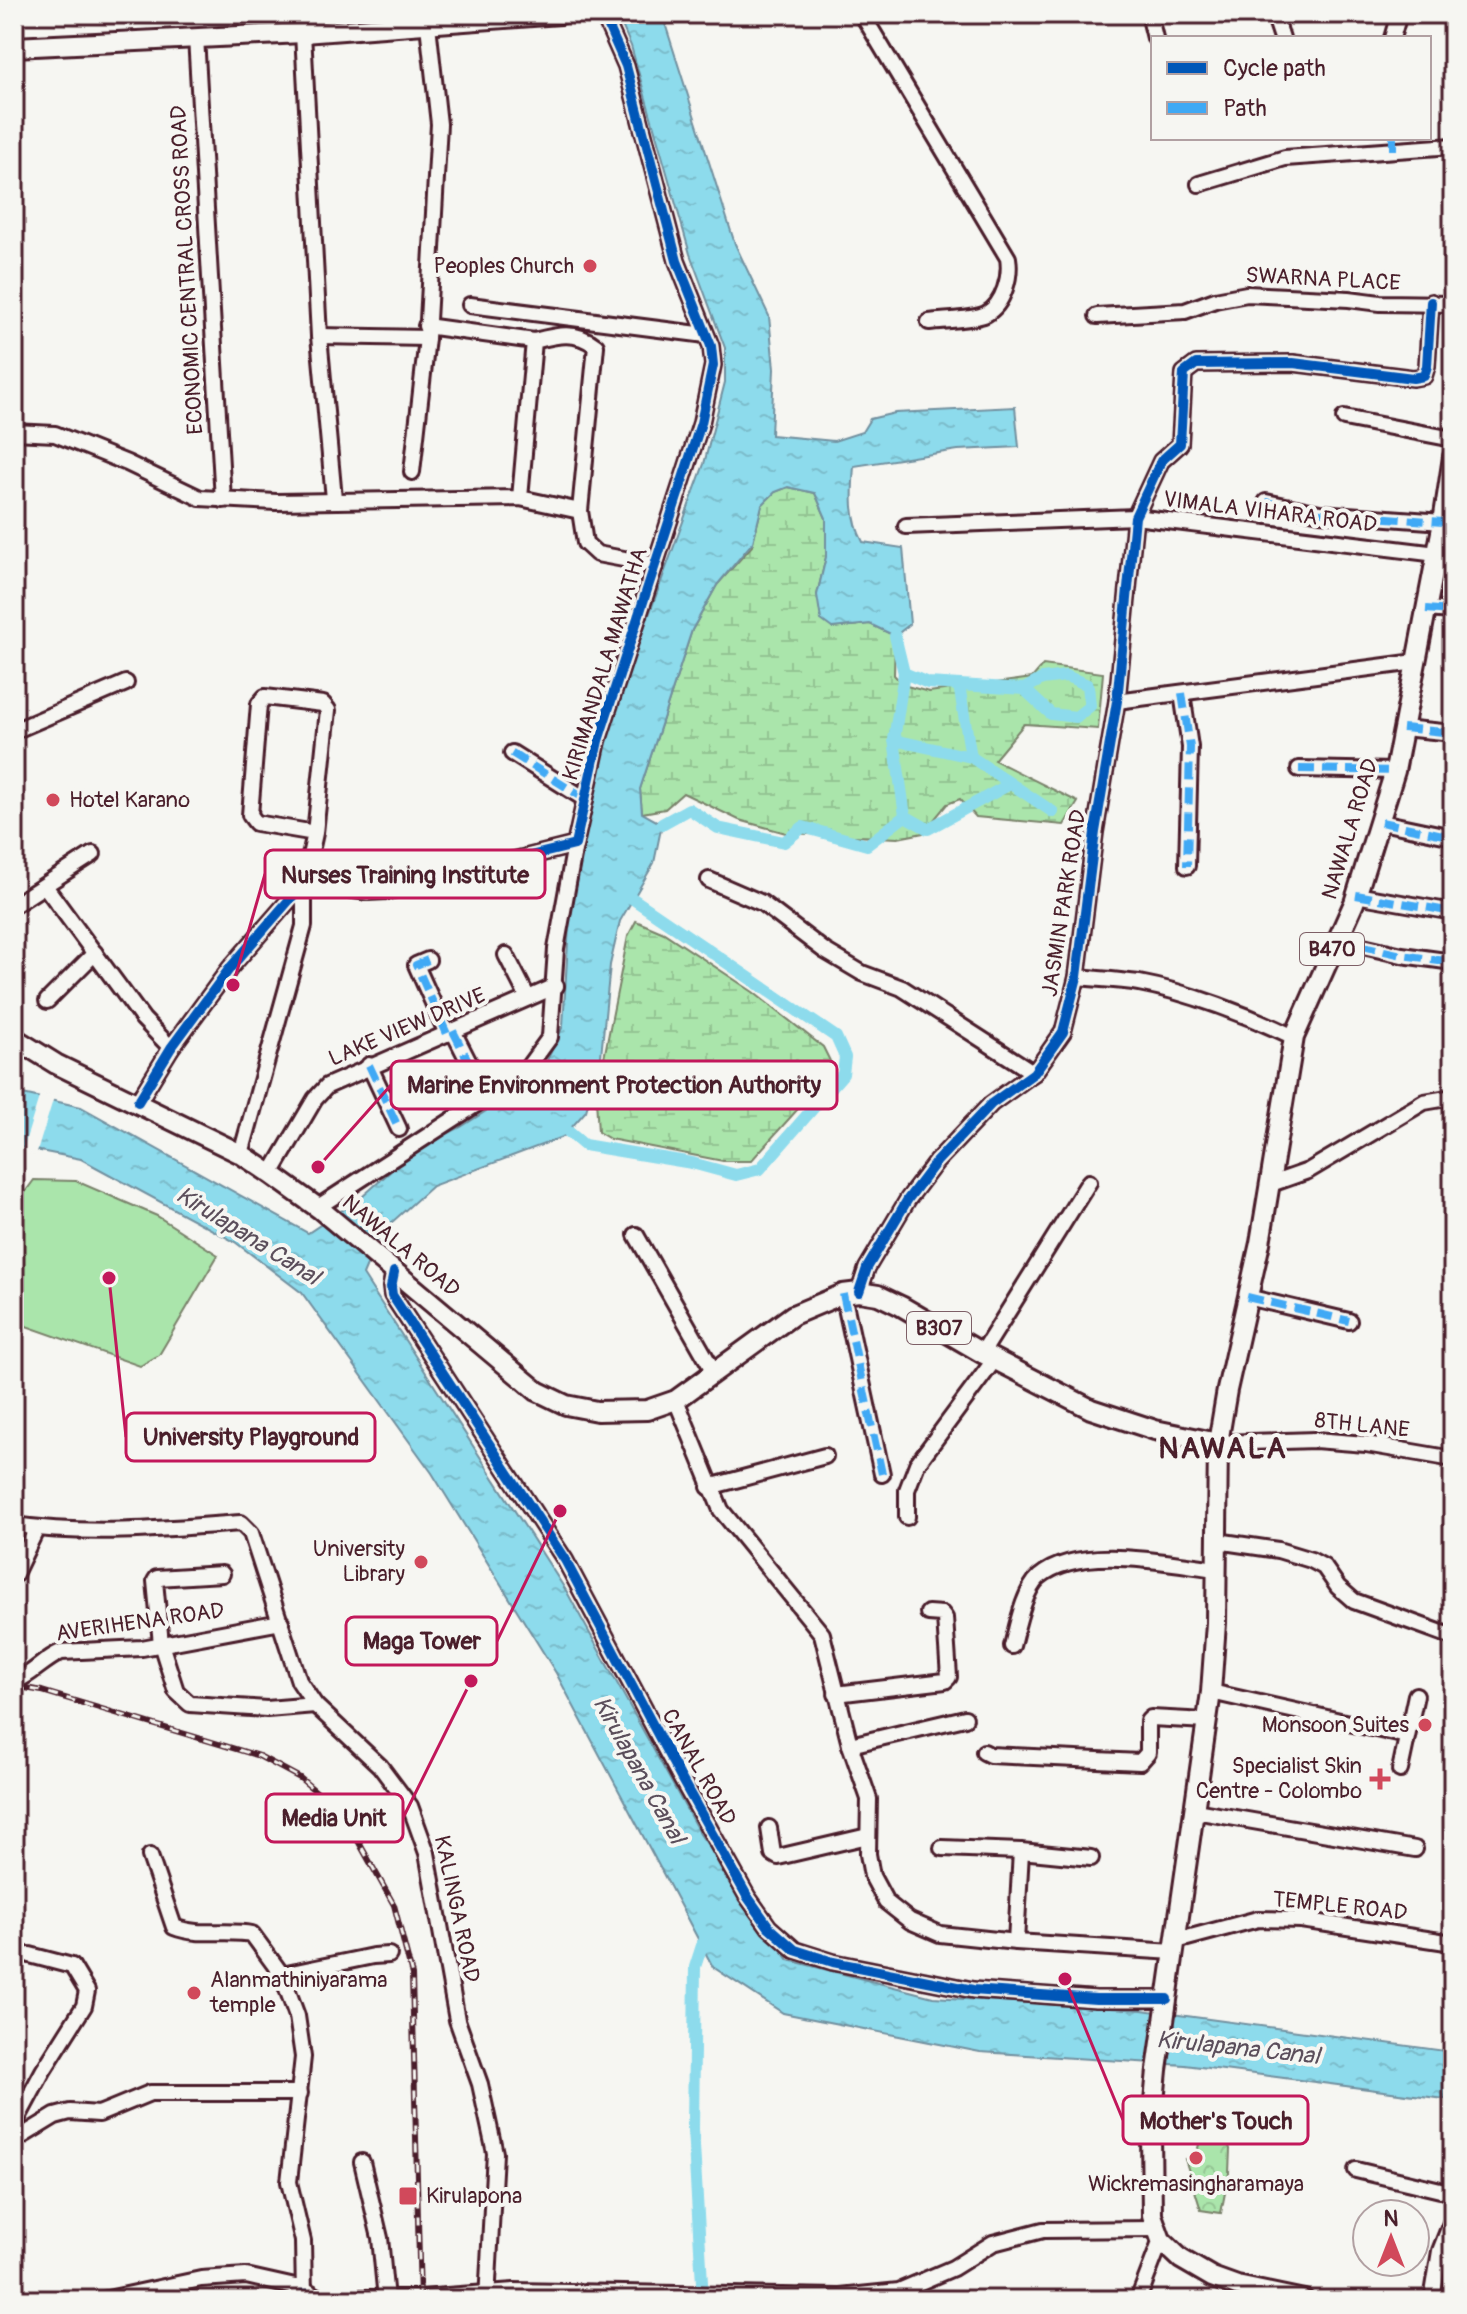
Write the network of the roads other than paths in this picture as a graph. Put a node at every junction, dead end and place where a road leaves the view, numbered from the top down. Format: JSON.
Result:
{"nodes":[{"id":1,"x":560,"y":14,"type":"edge"},
{"id":2,"x":603,"y":14,"type":"edge"},
{"id":3,"x":862,"y":14,"type":"edge"},
{"id":4,"x":1149,"y":14,"type":"edge"},
{"id":5,"x":1274,"y":14,"type":"edge"},
{"id":6,"x":1399,"y":14,"type":"edge"},
{"id":7,"x":428,"y":25,"type":"junction"},
{"id":8,"x":303,"y":33,"type":"junction"},
{"id":9,"x":1154,"y":36,"type":"edge"},
{"id":10,"x":1281,"y":36,"type":"edge"},
{"id":11,"x":1393,"y":36,"type":"edge"},
{"id":12,"x":196,"y":37,"type":"junction"},
{"id":13,"x":14,"y":47,"type":"edge"},
{"id":14,"x":1393,"y":144,"type":"edge"},
{"id":15,"x":1453,"y":146,"type":"edge"},
{"id":16,"x":1199,"y":184,"type":"dead end"},
{"id":17,"x":1431,"y":302,"type":"junction"},
{"id":18,"x":1453,"y":304,"type":"edge"},
{"id":19,"x":470,"y":305,"type":"dead end"},
{"id":20,"x":1097,"y":316,"type":"dead end"},
{"id":21,"x":929,"y":322,"type":"dead end"},
{"id":22,"x":426,"y":332,"type":"junction"},
{"id":23,"x":706,"y":335,"type":"junction"},
{"id":24,"x":319,"y":336,"type":"junction"},
{"id":25,"x":534,"y":341,"type":"junction"},
{"id":26,"x":1344,"y":418,"type":"dead end"},
{"id":27,"x":14,"y":432,"type":"edge"},
{"id":28,"x":1453,"y":439,"type":"edge"},
{"id":29,"x":1453,"y":457,"type":"edge"},
{"id":30,"x":412,"y":472,"type":"dead end"},
{"id":31,"x":520,"y":498,"type":"junction"},
{"id":32,"x":334,"y":499,"type":"junction"},
{"id":33,"x":223,"y":500,"type":"junction"},
{"id":34,"x":1266,"y":502,"type":"dead end"},
{"id":35,"x":580,"y":511,"type":"junction"},
{"id":36,"x":1135,"y":517,"type":"junction"},
{"id":37,"x":1443,"y":522,"type":"junction"},
{"id":38,"x":906,"y":526,"type":"dead end"},
{"id":39,"x":1437,"y":554,"type":"junction"},
{"id":40,"x":656,"y":565,"type":"junction"},
{"id":41,"x":1426,"y":609,"type":"junction"},
{"id":42,"x":1453,"y":611,"type":"edge"},
{"id":43,"x":1416,"y":662,"type":"junction"},
{"id":44,"x":126,"y":683,"type":"dead end"},
{"id":45,"x":1182,"y":693,"type":"junction"},
{"id":46,"x":1117,"y":701,"type":"junction"},
{"id":47,"x":1403,"y":728,"type":"junction"},
{"id":48,"x":14,"y":731,"type":"edge"},
{"id":49,"x":1453,"y":733,"type":"edge"},
{"id":50,"x":512,"y":753,"type":"dead end"},
{"id":51,"x":1299,"y":769,"type":"dead end"},
{"id":52,"x":1395,"y":771,"type":"junction"},
{"id":53,"x":585,"y":799,"type":"junction"},
{"id":54,"x":1381,"y":822,"type":"junction"},
{"id":55,"x":315,"y":833,"type":"junction"},
{"id":56,"x":1453,"y":837,"type":"edge"},
{"id":57,"x":575,"y":845,"type":"junction"},
{"id":58,"x":93,"y":854,"type":"dead end"},
{"id":59,"x":1187,"y":866,"type":"dead end"},
{"id":60,"x":709,"y":880,"type":"dead end"},
{"id":61,"x":304,"y":883,"type":"junction"},
{"id":62,"x":45,"y":886,"type":"junction"},
{"id":63,"x":1356,"y":895,"type":"junction"},
{"id":64,"x":14,"y":905,"type":"edge"},
{"id":65,"x":1453,"y":912,"type":"edge"},
{"id":66,"x":1337,"y":940,"type":"junction"},
{"id":67,"x":95,"y":953,"type":"junction"},
{"id":68,"x":506,"y":955,"type":"dead end"},
{"id":69,"x":428,"y":960,"type":"dead end"},
{"id":70,"x":1453,"y":962,"type":"edge"},
{"id":71,"x":1077,"y":977,"type":"junction"},
{"id":72,"x":556,"y":986,"type":"junction"},
{"id":73,"x":528,"y":998,"type":"junction"},
{"id":74,"x":47,"y":1001,"type":"dead end"},
{"id":75,"x":450,"y":1032,"type":"junction"},
{"id":76,"x":1294,"y":1037,"type":"junction"},
{"id":77,"x":14,"y":1038,"type":"edge"},
{"id":78,"x":171,"y":1048,"type":"junction"},
{"id":79,"x":369,"y":1065,"type":"junction"},
{"id":80,"x":1034,"y":1073,"type":"junction"},
{"id":81,"x":482,"y":1088,"type":"dead end"},
{"id":82,"x":1453,"y":1097,"type":"edge"},
{"id":83,"x":138,"y":1102,"type":"junction"},
{"id":84,"x":399,"y":1129,"type":"dead end"},
{"id":85,"x":241,"y":1154,"type":"junction"},
{"id":86,"x":271,"y":1174,"type":"junction"},
{"id":87,"x":1089,"y":1182,"type":"dead end"},
{"id":88,"x":1271,"y":1184,"type":"junction"},
{"id":89,"x":320,"y":1208,"type":"junction"},
{"id":90,"x":636,"y":1235,"type":"dead end"},
{"id":91,"x":388,"y":1266,"type":"junction"},
{"id":92,"x":851,"y":1293,"type":"junction"},
{"id":93,"x":1247,"y":1297,"type":"junction"},
{"id":94,"x":1349,"y":1321,"type":"dead end"},
{"id":95,"x":988,"y":1356,"type":"junction"},
{"id":96,"x":714,"y":1372,"type":"junction"},
{"id":97,"x":676,"y":1400,"type":"junction"},
{"id":98,"x":1218,"y":1443,"type":"junction"},
{"id":99,"x":825,"y":1456,"type":"dead end"},
{"id":100,"x":1453,"y":1459,"type":"edge"},
{"id":101,"x":882,"y":1474,"type":"dead end"},
{"id":102,"x":709,"y":1487,"type":"junction"},
{"id":103,"x":907,"y":1517,"type":"dead end"},
{"id":104,"x":14,"y":1525,"type":"edge"},
{"id":105,"x":37,"y":1528,"type":"junction"},
{"id":106,"x":1217,"y":1541,"type":"junction"},
{"id":107,"x":1216,"y":1569,"type":"junction"},
{"id":108,"x":222,"y":1574,"type":"dead end"},
{"id":109,"x":14,"y":1576,"type":"edge"},
{"id":110,"x":928,"y":1613,"type":"dead end"},
{"id":111,"x":281,"y":1622,"type":"junction"},
{"id":112,"x":1453,"y":1637,"type":"edge"},
{"id":113,"x":161,"y":1644,"type":"junction"},
{"id":114,"x":1012,"y":1646,"type":"dead end"},
{"id":115,"x":14,"y":1682,"type":"edge"},
{"id":116,"x":1211,"y":1692,"type":"junction"},
{"id":117,"x":836,"y":1694,"type":"junction"},
{"id":118,"x":1416,"y":1695,"type":"dead end"},
{"id":119,"x":315,"y":1705,"type":"junction"},
{"id":120,"x":965,"y":1718,"type":"dead end"},
{"id":121,"x":1207,"y":1721,"type":"junction"},
{"id":122,"x":1407,"y":1736,"type":"junction"},
{"id":123,"x":850,"y":1745,"type":"junction"},
{"id":124,"x":984,"y":1752,"type":"dead end"},
{"id":125,"x":1400,"y":1770,"type":"dead end"},
{"id":126,"x":1195,"y":1811,"type":"junction"},
{"id":127,"x":769,"y":1828,"type":"dead end"},
{"id":128,"x":868,"y":1836,"type":"junction"},
{"id":129,"x":942,"y":1848,"type":"dead end"},
{"id":130,"x":1415,"y":1849,"type":"dead end"},
{"id":131,"x":1021,"y":1851,"type":"junction"},
{"id":132,"x":150,"y":1856,"type":"dead end"},
{"id":133,"x":1091,"y":1858,"type":"dead end"},
{"id":134,"x":1016,"y":1942,"type":"junction"},
{"id":135,"x":1453,"y":1943,"type":"edge"},
{"id":136,"x":1175,"y":1947,"type":"junction"},
{"id":137,"x":30,"y":1955,"type":"dead end"},
{"id":138,"x":389,"y":1955,"type":"dead end"},
{"id":139,"x":282,"y":1975,"type":"junction"},
{"id":140,"x":1167,"y":2000,"type":"junction"},
{"id":141,"x":300,"y":2093,"type":"junction"},
{"id":142,"x":14,"y":2125,"type":"edge"},
{"id":143,"x":14,"y":2141,"type":"edge"},
{"id":144,"x":362,"y":2162,"type":"dead end"},
{"id":145,"x":1356,"y":2170,"type":"dead end"},
{"id":146,"x":1453,"y":2193,"type":"edge"},
{"id":147,"x":1453,"y":2218,"type":"edge"},
{"id":148,"x":1158,"y":2234,"type":"junction"},
{"id":149,"x":1235,"y":2293,"type":"edge"},
{"id":150,"x":304,"y":2294,"type":"edge"},
{"id":151,"x":486,"y":2296,"type":"edge"},
{"id":152,"x":745,"y":2296,"type":"edge"},
{"id":153,"x":666,"y":2297,"type":"edge"},
{"id":154,"x":839,"y":2298,"type":"edge"},
{"id":155,"x":386,"y":2299,"type":"edge"},
{"id":156,"x":103,"y":2300,"type":"edge"},
{"id":157,"x":1138,"y":2300,"type":"edge"},
{"id":158,"x":1304,"y":2300,"type":"edge"},
{"id":159,"x":1432,"y":2300,"type":"edge"}],
"edges":[{"from":1,"to":7,"type":"main road"},
{"from":2,"to":23,"type":"street","name":"KIRIMANDALA MAWATHA"},
{"from":3,"to":21,"type":"street"},
{"from":4,"to":9,"type":"street"},
{"from":5,"to":10,"type":"street"},
{"from":6,"to":11,"type":"street"},
{"from":7,"to":8,"type":"main road"},
{"from":7,"to":22,"type":"street"},
{"from":8,"to":12,"type":"main road"},
{"from":8,"to":24,"type":"street"},
{"from":12,"to":13,"type":"main road"},
{"from":12,"to":33,"type":"street","name":"ECONOMIC CENTRAL CROSS ROAD"},
{"from":14,"to":15,"type":"street"},
{"from":14,"to":16,"type":"street"},
{"from":17,"to":18,"type":"street","name":"SWARNA PLACE"},
{"from":17,"to":20,"type":"street","name":"SWARNA PLACE"},
{"from":17,"to":36,"type":"street","name":"JASMIN PARK ROAD"},
{"from":19,"to":23,"type":"street"},
{"from":22,"to":24,"type":"street"},
{"from":22,"to":25,"type":"street"},
{"from":22,"to":30,"type":"street"},
{"from":23,"to":40,"type":"street","name":"KIRIMANDALA MAWATHA"},
{"from":24,"to":32,"type":"street"},
{"from":25,"to":31,"type":"street"},
{"from":25,"to":35,"type":"street"},
{"from":26,"to":28,"type":"street"},
{"from":27,"to":33,"type":"street"},
{"from":29,"to":37,"type":"main road","name":"NAWALA ROAD","number":"B470"},
{"from":31,"to":32,"type":"street"},
{"from":31,"to":35,"type":"street"},
{"from":32,"to":33,"type":"street"},
{"from":34,"to":37,"type":"street"},
{"from":35,"to":40,"type":"street"},
{"from":36,"to":38,"type":"street","name":"VIMALA VIHARA ROAD"},
{"from":36,"to":39,"type":"street","name":"VIMALA VIHARA ROAD"},
{"from":36,"to":46,"type":"street","name":"JASMIN PARK ROAD"},
{"from":37,"to":39,"type":"main road","name":"NAWALA ROAD","number":"B470"},
{"from":39,"to":41,"type":"main road","name":"NAWALA ROAD","number":"B470"},
{"from":40,"to":53,"type":"street","name":"KIRIMANDALA MAWATHA"},
{"from":41,"to":42,"type":"street"},
{"from":41,"to":43,"type":"main road","name":"NAWALA ROAD","number":"B470"},
{"from":43,"to":45,"type":"street"},
{"from":43,"to":47,"type":"main road","name":"NAWALA ROAD","number":"B470"},
{"from":44,"to":48,"type":"street"},
{"from":45,"to":46,"type":"street"},
{"from":45,"to":59,"type":"street"},
{"from":46,"to":71,"type":"street","name":"JASMIN PARK ROAD"},
{"from":47,"to":49,"type":"street"},
{"from":47,"to":52,"type":"main road","name":"NAWALA ROAD","number":"B470"},
{"from":50,"to":53,"type":"street"},
{"from":51,"to":52,"type":"street"},
{"from":52,"to":54,"type":"main road","name":"NAWALA ROAD","number":"B470"},
{"from":53,"to":57,"type":"street","name":"KIRIMANDALA MAWATHA"},
{"from":54,"to":56,"type":"street"},
{"from":54,"to":63,"type":"main road","name":"NAWALA ROAD","number":"B470"},
{"from":55,"to":55,"type":"street"},
{"from":55,"to":61,"type":"street"},
{"from":57,"to":61,"type":"street"},
{"from":57,"to":72,"type":"street","name":"KIRIMANDALA MAWATHA"},
{"from":58,"to":62,"type":"street"},
{"from":60,"to":80,"type":"street"},
{"from":61,"to":78,"type":"street"},
{"from":61,"to":85,"type":"street"},
{"from":62,"to":64,"type":"street"},
{"from":62,"to":67,"type":"street"},
{"from":63,"to":65,"type":"street"},
{"from":63,"to":66,"type":"main road","name":"NAWALA ROAD","number":"B470"},
{"from":66,"to":70,"type":"street"},
{"from":66,"to":76,"type":"main road","name":"NAWALA ROAD","number":"B470"},
{"from":67,"to":74,"type":"street"},
{"from":67,"to":78,"type":"street"},
{"from":68,"to":73,"type":"street"},
{"from":69,"to":75,"type":"street"},
{"from":71,"to":76,"type":"street"},
{"from":71,"to":80,"type":"street","name":"JASMIN PARK ROAD"},
{"from":72,"to":73,"type":"street","name":"LAKE VIEW DRIVE"},
{"from":72,"to":89,"type":"street","name":"KIRIMANDALA MAWATHA"},
{"from":73,"to":75,"type":"street","name":"LAKE VIEW DRIVE"},
{"from":75,"to":79,"type":"street","name":"LAKE VIEW DRIVE"},
{"from":75,"to":81,"type":"street"},
{"from":76,"to":88,"type":"main road","name":"NAWALA ROAD","number":"B470"},
{"from":77,"to":83,"type":"main road","name":"NAWALA ROAD"},
{"from":78,"to":83,"type":"street"},
{"from":79,"to":84,"type":"street"},
{"from":79,"to":86,"type":"street","name":"LAKE VIEW DRIVE"},
{"from":80,"to":92,"type":"street","name":"JASMIN PARK ROAD"},
{"from":82,"to":88,"type":"street"},
{"from":83,"to":85,"type":"main road","name":"NAWALA ROAD"},
{"from":85,"to":86,"type":"main road","name":"NAWALA ROAD"},
{"from":86,"to":89,"type":"main road","name":"NAWALA ROAD"},
{"from":87,"to":95,"type":"street"},
{"from":88,"to":93,"type":"main road","name":"NAWALA ROAD","number":"B470"},
{"from":89,"to":91,"type":"main road","name":"NAWALA ROAD"},
{"from":90,"to":96,"type":"street"},
{"from":91,"to":97,"type":"main road","name":"NAWALA ROAD"},
{"from":91,"to":140,"type":"street","name":"CANAL ROAD"},
{"from":92,"to":95,"type":"main road","number":"B307"},
{"from":92,"to":96,"type":"main road"},
{"from":92,"to":101,"type":"street"},
{"from":93,"to":94,"type":"street"},
{"from":93,"to":98,"type":"main road","name":"NAWALA ROAD","number":"B470"},
{"from":95,"to":98,"type":"main road","number":"B307"},
{"from":95,"to":103,"type":"street"},
{"from":96,"to":97,"type":"main road"},
{"from":97,"to":102,"type":"street","name":"TEMPLE ROAD"},
{"from":98,"to":100,"type":"street","name":"8TH LANE"},
{"from":98,"to":106,"type":"main road","name":"NAWALA ROAD"},
{"from":99,"to":102,"type":"street"},
{"from":102,"to":117,"type":"street","name":"TEMPLE ROAD"},
{"from":104,"to":105,"type":"street","name":"KALINGA ROAD"},
{"from":105,"to":109,"type":"street"},
{"from":105,"to":111,"type":"street","name":"KALINGA ROAD"},
{"from":106,"to":107,"type":"main road","name":"NAWALA ROAD"},
{"from":106,"to":112,"type":"street"},
{"from":107,"to":114,"type":"street"},
{"from":107,"to":116,"type":"main road","name":"NAWALA ROAD"},
{"from":108,"to":113,"type":"street"},
{"from":110,"to":117,"type":"street"},
{"from":111,"to":113,"type":"street","name":"AVERIHENA ROAD"},
{"from":111,"to":119,"type":"street","name":"KALINGA ROAD"},
{"from":113,"to":115,"type":"street","name":"AVERIHENA ROAD"},
{"from":113,"to":119,"type":"street"},
{"from":116,"to":121,"type":"main road","name":"NAWALA ROAD"},
{"from":116,"to":122,"type":"street"},
{"from":117,"to":123,"type":"street","name":"TEMPLE ROAD"},
{"from":118,"to":122,"type":"street"},
{"from":119,"to":151,"type":"street","name":"KALINGA ROAD"},
{"from":120,"to":123,"type":"street"},
{"from":121,"to":124,"type":"street"},
{"from":121,"to":126,"type":"main road","name":"NAWALA ROAD"},
{"from":122,"to":125,"type":"street"},
{"from":123,"to":128,"type":"street","name":"TEMPLE ROAD"},
{"from":126,"to":130,"type":"street"},
{"from":126,"to":136,"type":"main road","name":"NAWALA ROAD"},
{"from":127,"to":128,"type":"street"},
{"from":128,"to":134,"type":"street","name":"TEMPLE ROAD"},
{"from":129,"to":131,"type":"street"},
{"from":131,"to":133,"type":"street"},
{"from":131,"to":134,"type":"street"},
{"from":132,"to":139,"type":"street"},
{"from":134,"to":136,"type":"street","name":"TEMPLE ROAD"},
{"from":135,"to":136,"type":"street","name":"TEMPLE ROAD"},
{"from":136,"to":140,"type":"main road","name":"NAWALA ROAD"},
{"from":137,"to":142,"type":"street"},
{"from":138,"to":139,"type":"street"},
{"from":139,"to":141,"type":"street"},
{"from":140,"to":148,"type":"main road","name":"NAWALA ROAD"},
{"from":141,"to":143,"type":"street"},
{"from":141,"to":150,"type":"street"},
{"from":144,"to":155,"type":"street"},
{"from":145,"to":146,"type":"street"},
{"from":147,"to":159,"type":"street"},
{"from":148,"to":149,"type":"main road"},
{"from":148,"to":154,"type":"street"},
{"from":148,"to":157,"type":"street"},
{"from":149,"to":158,"type":"main road"},
{"from":150,"to":155,"type":"street"},
{"from":150,"to":156,"type":"street"},
{"from":151,"to":153,"type":"street"},
{"from":151,"to":155,"type":"street"},
{"from":152,"to":153,"type":"street"},
{"from":152,"to":154,"type":"street"}]}
